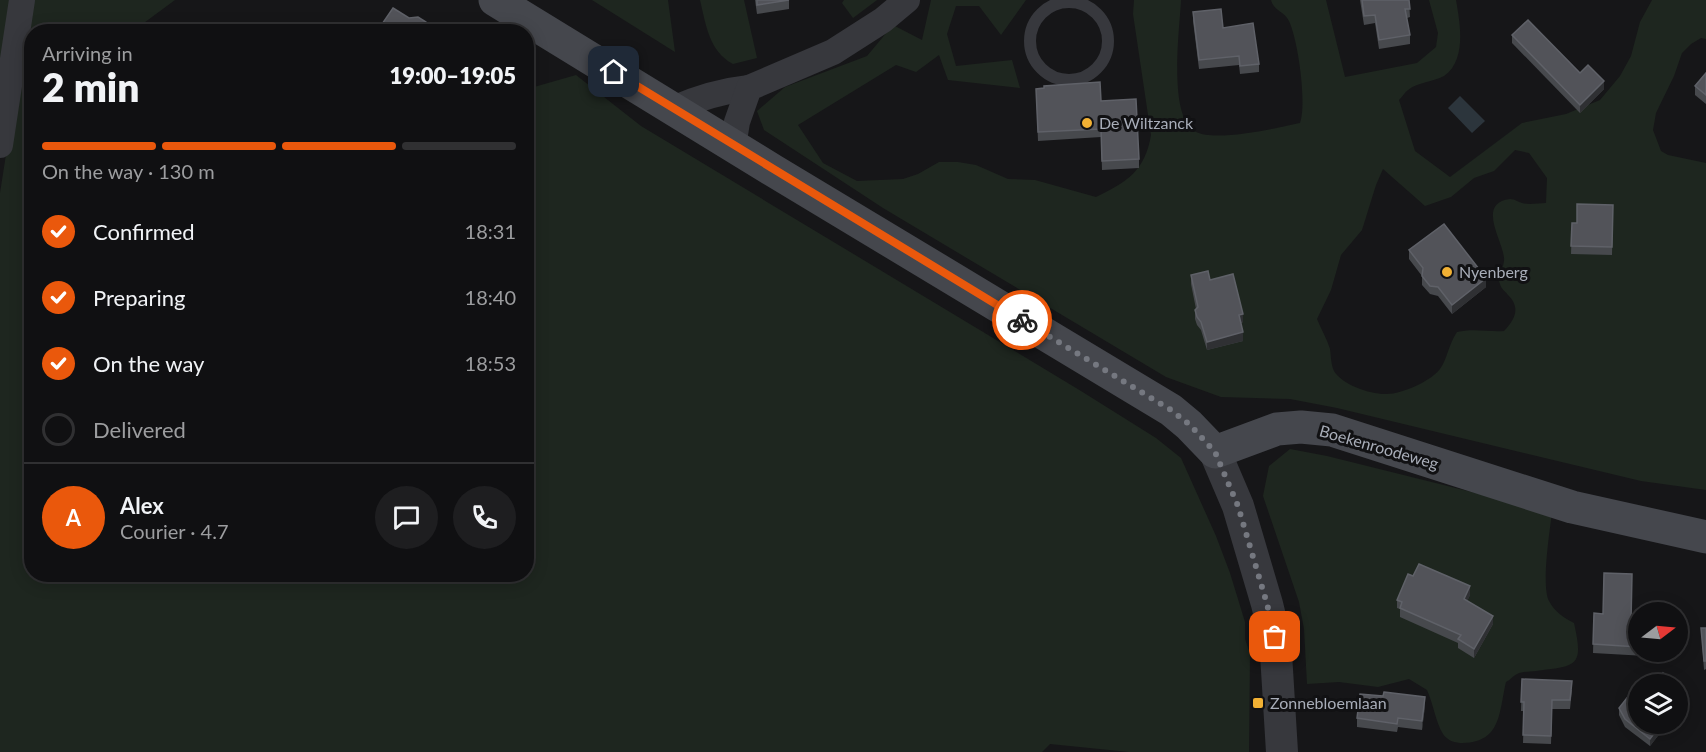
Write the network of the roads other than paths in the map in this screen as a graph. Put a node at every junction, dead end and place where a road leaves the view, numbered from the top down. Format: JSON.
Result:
{"nodes":[{"id":1,"x":22,"y":0,"type":"edge"},
{"id":2,"x":495,"y":0,"type":"edge"},
{"id":3,"x":907,"y":0,"type":"edge"},
{"id":4,"x":1070,"y":1,"type":"edge"},
{"id":5,"x":749,"y":88,"type":"junction"},
{"id":6,"x":673,"y":109,"type":"junction"},
{"id":7,"x":0,"y":144,"type":"edge"},
{"id":8,"x":733,"y":146,"type":"junction"},
{"id":9,"x":1215,"y":452,"type":"junction"},
{"id":10,"x":1706,"y":537,"type":"edge"},
{"id":11,"x":1282,"y":752,"type":"edge"}],
"edges":[{"from":1,"to":7,"type":"street"},
{"from":2,"to":6,"type":"main road"},
{"from":3,"to":5,"type":"street"},
{"from":4,"to":4,"type":"lane"},
{"from":5,"to":6,"type":"street"},
{"from":5,"to":8,"type":"street"},
{"from":6,"to":8,"type":"main road"},
{"from":8,"to":9,"type":"main road"},
{"from":9,"to":10,"type":"main road","name":"Boekenroodeweg"},
{"from":9,"to":11,"type":"street"}]}
